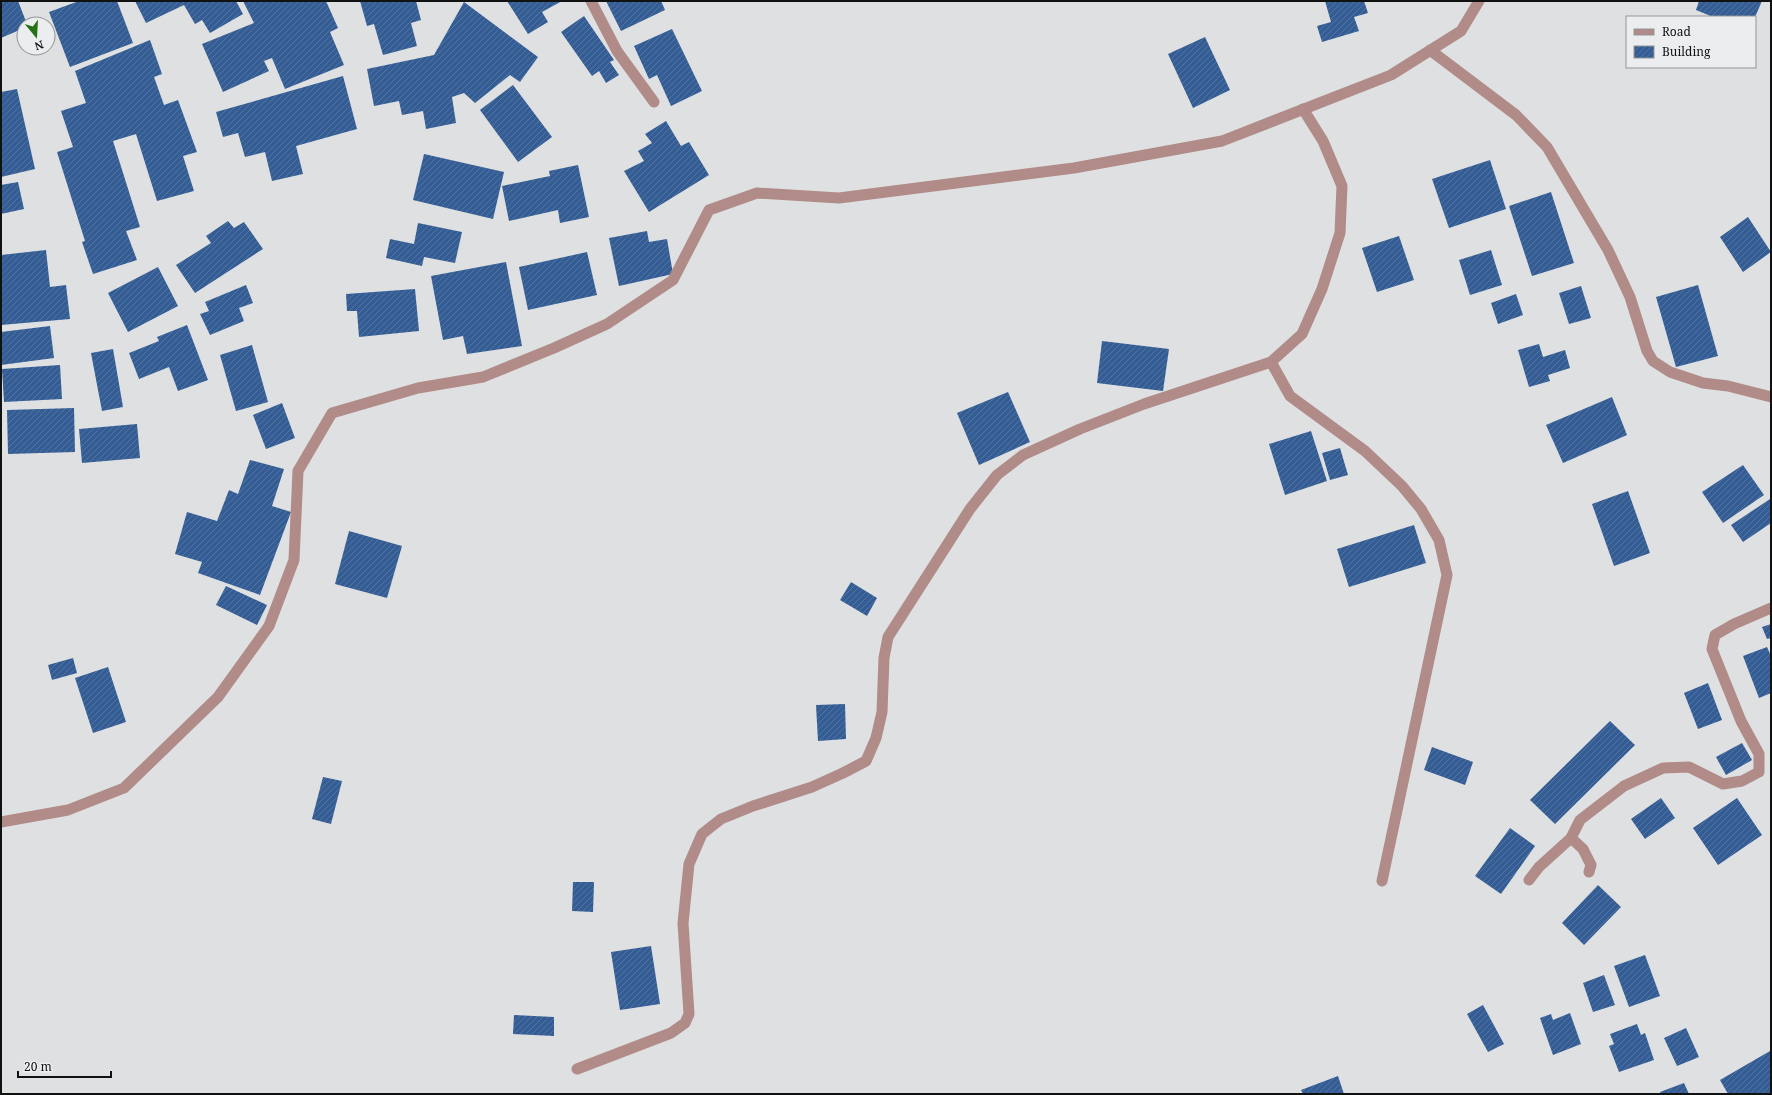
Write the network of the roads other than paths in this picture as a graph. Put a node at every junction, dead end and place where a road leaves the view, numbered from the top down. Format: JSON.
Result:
{"nodes":[{"id":1,"x":591,"y":1,"type":"edge"},
{"id":2,"x":1479,"y":1,"type":"edge"},
{"id":3,"x":1430,"y":50,"type":"junction"},
{"id":4,"x":654,"y":102,"type":"dead end"},
{"id":5,"x":1303,"y":109,"type":"junction"},
{"id":6,"x":1271,"y":362,"type":"junction"},
{"id":7,"x":1771,"y":397,"type":"edge"},
{"id":8,"x":1771,"y":608,"type":"edge"},
{"id":9,"x":1,"y":822,"type":"edge"},
{"id":10,"x":1571,"y":838,"type":"junction"},
{"id":11,"x":1589,"y":872,"type":"dead end"},
{"id":12,"x":1529,"y":880,"type":"dead end"},
{"id":13,"x":1382,"y":881,"type":"dead end"},
{"id":14,"x":577,"y":1069,"type":"dead end"}],
"edges":[{"from":1,"to":4,"type":"street"},
{"from":2,"to":3,"type":"street"},
{"from":3,"to":5,"type":"street"},
{"from":3,"to":7,"type":"street"},
{"from":5,"to":6,"type":"street"},
{"from":5,"to":9,"type":"street"},
{"from":6,"to":13,"type":"street"},
{"from":6,"to":14,"type":"street"},
{"from":8,"to":10,"type":"street"},
{"from":10,"to":11,"type":"street"},
{"from":10,"to":12,"type":"street"}]}
